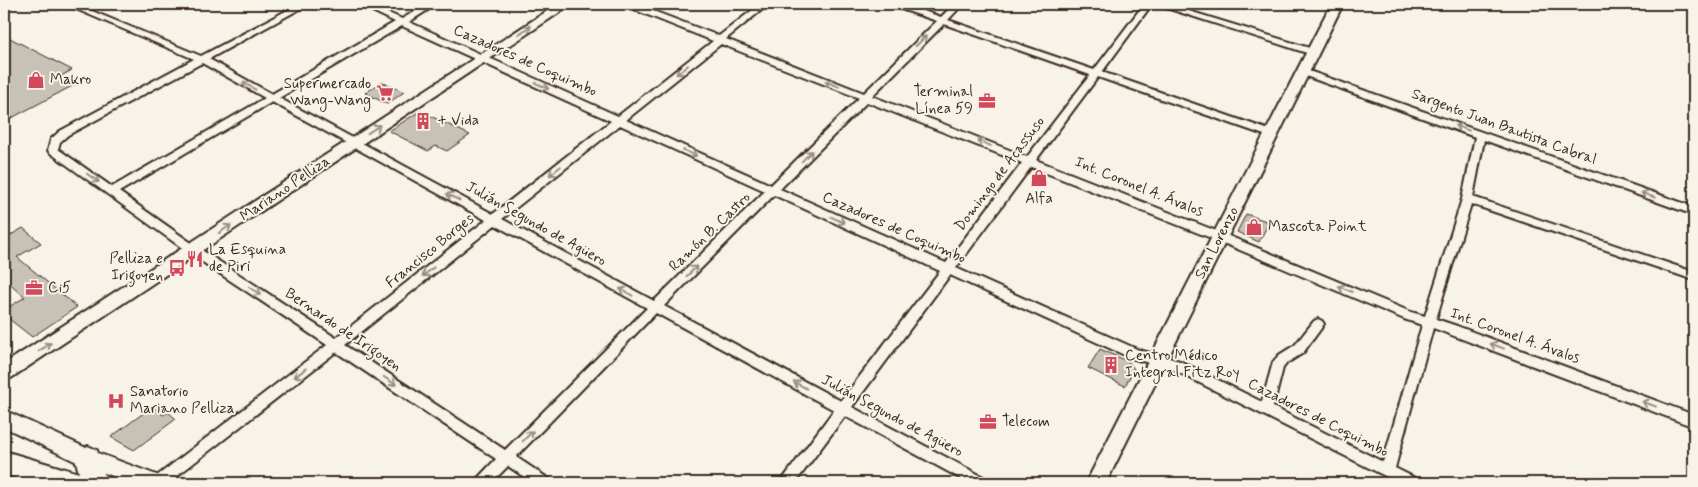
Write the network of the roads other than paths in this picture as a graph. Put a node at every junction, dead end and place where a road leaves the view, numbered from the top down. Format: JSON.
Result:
{"nodes":[{"id":1,"x":68,"y":4,"type":"edge"},
{"id":2,"x":305,"y":4,"type":"edge"},
{"id":3,"x":362,"y":4,"type":"edge"},
{"id":4,"x":433,"y":4,"type":"edge"},
{"id":5,"x":566,"y":4,"type":"edge"},
{"id":6,"x":628,"y":4,"type":"edge"},
{"id":7,"x":765,"y":4,"type":"edge"},
{"id":8,"x":895,"y":4,"type":"edge"},
{"id":9,"x":959,"y":4,"type":"edge"},
{"id":10,"x":1148,"y":4,"type":"edge"},
{"id":11,"x":1158,"y":4,"type":"edge"},
{"id":12,"x":1337,"y":4,"type":"edge"},
{"id":13,"x":943,"y":20,"type":"junction"},
{"id":14,"x":401,"y":22,"type":"junction"},
{"id":15,"x":720,"y":40,"type":"junction"},
{"id":16,"x":1313,"y":52,"type":"junction"},
{"id":17,"x":482,"y":58,"type":"junction"},
{"id":18,"x":201,"y":59,"type":"junction"},
{"id":19,"x":1304,"y":72,"type":"junction"},
{"id":20,"x":1096,"y":73,"type":"junction"},
{"id":21,"x":865,"y":96,"type":"junction"},
{"id":22,"x":271,"y":98,"type":"junction"},
{"id":23,"x":618,"y":121,"type":"junction"},
{"id":24,"x":1271,"y":134,"type":"junction"},
{"id":25,"x":1480,"y":135,"type":"junction"},
{"id":26,"x":353,"y":143,"type":"junction"},
{"id":27,"x":1029,"y":161,"type":"junction"},
{"id":28,"x":774,"y":190,"type":"junction"},
{"id":29,"x":112,"y":191,"type":"junction"},
{"id":30,"x":1466,"y":199,"type":"junction"},
{"id":31,"x":1694,"y":211,"type":"edge"},
{"id":32,"x":494,"y":219,"type":"junction"},
{"id":33,"x":1220,"y":237,"type":"junction"},
{"id":34,"x":193,"y":250,"type":"junction"},
{"id":35,"x":948,"y":270,"type":"junction"},
{"id":36,"x":1694,"y":276,"type":"edge"},
{"id":37,"x":654,"y":308,"type":"junction"},
{"id":38,"x":1428,"y":322,"type":"junction"},
{"id":39,"x":1318,"y":324,"type":"dead end"},
{"id":40,"x":336,"y":345,"type":"junction"},
{"id":41,"x":1156,"y":361,"type":"junction"},
{"id":42,"x":4,"y":373,"type":"edge"},
{"id":43,"x":843,"y":408,"type":"junction"},
{"id":44,"x":1266,"y":410,"type":"junction"},
{"id":45,"x":4,"y":418,"type":"edge"},
{"id":46,"x":1694,"y":421,"type":"edge"},
{"id":47,"x":88,"y":458,"type":"junction"},
{"id":48,"x":506,"y":458,"type":"junction"},
{"id":49,"x":4,"y":463,"type":"edge"},
{"id":50,"x":1387,"y":471,"type":"junction"},
{"id":51,"x":73,"y":483,"type":"edge"},
{"id":52,"x":94,"y":483,"type":"edge"},
{"id":53,"x":157,"y":483,"type":"edge"},
{"id":54,"x":482,"y":483,"type":"edge"},
{"id":55,"x":544,"y":483,"type":"edge"},
{"id":56,"x":787,"y":483,"type":"edge"},
{"id":57,"x":982,"y":483,"type":"edge"},
{"id":58,"x":1096,"y":483,"type":"edge"},
{"id":59,"x":1412,"y":483,"type":"edge"}],
"edges":[{"from":1,"to":18,"type":"street","name":"Julián Segundo de Agüero"},
{"from":2,"to":18,"type":"street"},
{"from":3,"to":14,"type":"street","name":"Cazadores de Coquimbo"},
{"from":4,"to":14,"type":"street"},
{"from":17,"to":5,"type":"street","name":"Mariano Pelliza","one_way":true},
{"from":6,"to":15,"type":"street","name":"Int. Coronel A. Ávalos"},
{"from":7,"to":15,"type":"street","name":"Francisco Borges"},
{"from":8,"to":13,"type":"street"},
{"from":9,"to":13,"type":"street","name":"Ramón B. Castro"},
{"from":10,"to":20,"type":"street","name":"Domingo de Acassuso"},
{"from":11,"to":16,"type":"street"},
{"from":12,"to":16,"type":"street","name":"San Lorenzo"},
{"from":13,"to":20,"type":"street"},
{"from":21,"to":13,"type":"street","name":"Ramón B. Castro","one_way":true},
{"from":14,"to":17,"type":"street","name":"Cazadores de Coquimbo"},
{"from":14,"to":22,"type":"street"},
{"from":21,"to":15,"type":"street","name":"Int. Coronel A. Ávalos","one_way":true},
{"from":15,"to":23,"type":"street","name":"Francisco Borges","one_way":true},
{"from":16,"to":19,"type":"street","name":"San Lorenzo"},
{"from":17,"to":23,"type":"street","name":"Cazadores de Coquimbo","one_way":true},
{"from":26,"to":17,"type":"street","name":"Mariano Pelliza","one_way":true},
{"from":22,"to":18,"type":"street","name":"Julián Segundo de Agüero","one_way":true},
{"from":18,"to":29,"type":"street","name":"Bernardo de Irigoyen","one_way":true},
{"from":19,"to":24,"type":"street","name":"San Lorenzo"},
{"from":25,"to":19,"type":"street","name":"Sargento Juan Bautista Cabral","one_way":true},
{"from":20,"to":24,"type":"street"},
{"from":20,"to":27,"type":"street","name":"Domingo de Acassuso"},
{"from":27,"to":21,"type":"street","name":"Int. Coronel A. Ávalos","one_way":true},
{"from":28,"to":21,"type":"street","name":"Ramón B. Castro","one_way":true},
{"from":22,"to":26,"type":"street","name":"Julián Segundo de Agüero"},
{"from":22,"to":29,"type":"street"},
{"from":23,"to":28,"type":"street","name":"Cazadores de Coquimbo","one_way":true},
{"from":23,"to":32,"type":"street","name":"Francisco Borges","one_way":true},
{"from":24,"to":33,"type":"street","name":"San Lorenzo"},
{"from":25,"to":30,"type":"street"},
{"from":31,"to":25,"type":"street","name":"Sargento Juan Bautista Cabral","one_way":true},
{"from":32,"to":26,"type":"street","name":"Julián Segundo de Agüero","one_way":true},
{"from":34,"to":26,"type":"street","name":"Mariano Pelliza","one_way":true},
{"from":27,"to":33,"type":"street","name":"Int. Coronel A. Ávalos"},
{"from":27,"to":35,"type":"street","name":"Domingo de Acassuso"},
{"from":28,"to":35,"type":"street","name":"Cazadores de Coquimbo","one_way":true},
{"from":37,"to":28,"type":"street","name":"Ramón B. Castro","one_way":true},
{"from":29,"to":34,"type":"street","name":"Bernardo de Irigoyen"},
{"from":30,"to":36,"type":"street"},
{"from":30,"to":38,"type":"street"},
{"from":37,"to":32,"type":"street","name":"Julián Segundo de Agüero","one_way":true},
{"from":32,"to":40,"type":"street","name":"Francisco Borges","one_way":true},
{"from":38,"to":33,"type":"street","name":"Int. Coronel A. Ávalos","one_way":true},
{"from":33,"to":41,"type":"street","name":"San Lorenzo"},
{"from":34,"to":40,"type":"street","name":"Bernardo de Irigoyen","one_way":true},
{"from":42,"to":34,"type":"street","name":"Mariano Pelliza","one_way":true},
{"from":35,"to":41,"type":"street","name":"Cazadores de Coquimbo"},
{"from":35,"to":43,"type":"street","name":"Domingo de Acassuso"},
{"from":43,"to":37,"type":"street","name":"Julián Segundo de Agüero","one_way":true},
{"from":48,"to":37,"type":"street","name":"Ramón B. Castro","one_way":true},
{"from":46,"to":38,"type":"street","name":"Int. Coronel A. Ávalos","one_way":true},
{"from":38,"to":50,"type":"street"},
{"from":39,"to":44,"type":"street"},
{"from":40,"to":48,"type":"street","name":"Bernardo de Irigoyen","one_way":true},
{"from":40,"to":53,"type":"street","name":"Francisco Borges","one_way":true},
{"from":41,"to":44,"type":"street","name":"Cazadores de Coquimbo"},
{"from":41,"to":58,"type":"street","name":"San Lorenzo"},
{"from":43,"to":56,"type":"street","name":"Domingo de Acassuso"},
{"from":43,"to":57,"type":"street","name":"Julián Segundo de Agüero"},
{"from":44,"to":50,"type":"street","name":"Cazadores de Coquimbo"},
{"from":45,"to":47,"type":"street"},
{"from":47,"to":52,"type":"highway"},
{"from":47,"to":53,"type":"street"},
{"from":48,"to":54,"type":"street","name":"Ramón B. Castro"},
{"from":48,"to":55,"type":"street","name":"Bernardo de Irigoyen"},
{"from":49,"to":51,"type":"highway"},
{"from":50,"to":59,"type":"street","name":"Cazadores de Coquimbo"}]}
